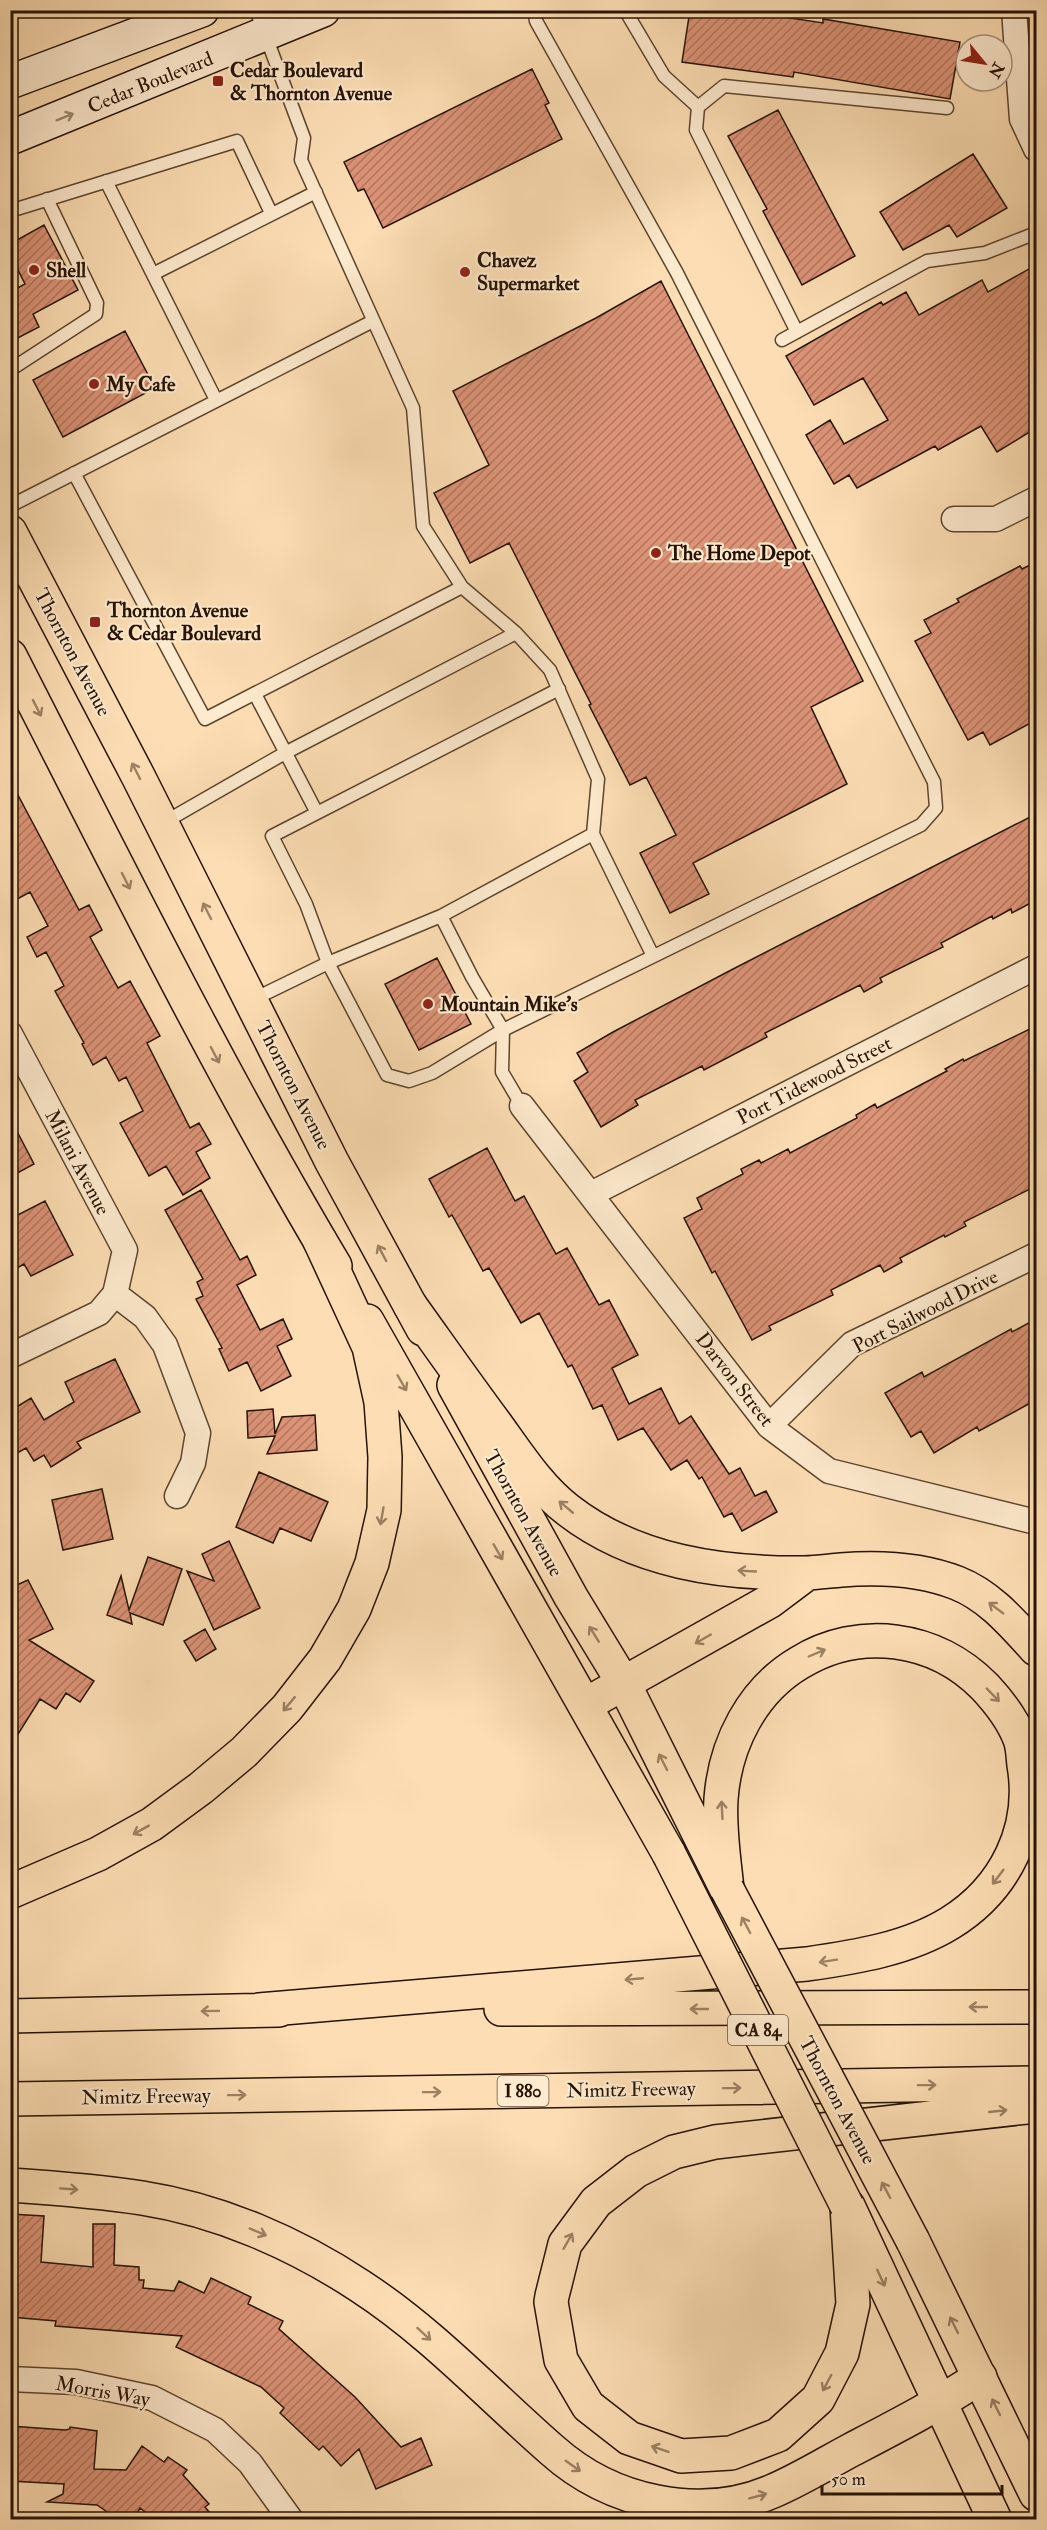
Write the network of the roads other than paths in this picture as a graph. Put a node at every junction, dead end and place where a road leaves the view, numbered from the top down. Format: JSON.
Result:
{"nodes":[{"id":1,"x":202,"y":10,"type":"edge"},
{"id":2,"x":323,"y":10,"type":"edge"},
{"id":3,"x":534,"y":10,"type":"edge"},
{"id":4,"x":625,"y":10,"type":"edge"},
{"id":5,"x":1014,"y":10,"type":"edge"},
{"id":6,"x":261,"y":22,"type":"edge"},
{"id":7,"x":10,"y":82,"type":"edge"},
{"id":8,"x":698,"y":107,"type":"junction"},
{"id":9,"x":946,"y":108,"type":"dead end"},
{"id":10,"x":10,"y":138,"type":"edge"},
{"id":11,"x":1036,"y":149,"type":"edge"},
{"id":12,"x":106,"y":181,"type":"junction"},
{"id":13,"x":316,"y":192,"type":"junction"},
{"id":14,"x":47,"y":200,"type":"junction"},
{"id":15,"x":10,"y":211,"type":"edge"},
{"id":16,"x":272,"y":213,"type":"junction"},
{"id":17,"x":1036,"y":233,"type":"edge"},
{"id":18,"x":153,"y":274,"type":"junction"},
{"id":19,"x":373,"y":321,"type":"junction"},
{"id":20,"x":797,"y":332,"type":"junction"},
{"id":21,"x":782,"y":340,"type":"dead end"},
{"id":22,"x":10,"y":370,"type":"edge"},
{"id":23,"x":216,"y":400,"type":"junction"},
{"id":24,"x":74,"y":472,"type":"junction"},
{"id":25,"x":1036,"y":499,"type":"edge"},
{"id":26,"x":10,"y":506,"type":"edge"},
{"id":27,"x":954,"y":519,"type":"dead end"},
{"id":28,"x":10,"y":532,"type":"edge"},
{"id":29,"x":462,"y":587,"type":"junction"},
{"id":30,"x":516,"y":633,"type":"junction"},
{"id":31,"x":10,"y":656,"type":"edge"},
{"id":32,"x":559,"y":689,"type":"junction"},
{"id":33,"x":255,"y":694,"type":"junction"},
{"id":34,"x":285,"y":753,"type":"junction"},
{"id":35,"x":317,"y":813,"type":"junction"},
{"id":36,"x":162,"y":823,"type":"junction"},
{"id":37,"x":593,"y":834,"type":"junction"},
{"id":38,"x":441,"y":916,"type":"junction"},
{"id":39,"x":653,"y":956,"type":"junction"},
{"id":40,"x":328,"y":963,"type":"junction"},
{"id":41,"x":1036,"y":967,"type":"edge"},
{"id":42,"x":251,"y":1000,"type":"junction"},
{"id":43,"x":503,"y":1030,"type":"junction"},
{"id":44,"x":12,"y":1042,"type":"edge"},
{"id":45,"x":522,"y":1106,"type":"joint"},
{"id":46,"x":591,"y":1194,"type":"junction"},
{"id":47,"x":320,"y":1241,"type":"junction"},
{"id":48,"x":1036,"y":1255,"type":"edge"},
{"id":49,"x":115,"y":1294,"type":"junction"},
{"id":50,"x":410,"y":1305,"type":"junction"},
{"id":51,"x":10,"y":1356,"type":"edge"},
{"id":52,"x":769,"y":1426,"type":"junction"},
{"id":53,"x":177,"y":1496,"type":"dead end"},
{"id":54,"x":1036,"y":1522,"type":"edge"},
{"id":55,"x":806,"y":1574,"type":"junction"},
{"id":56,"x":1036,"y":1649,"type":"edge"},
{"id":57,"x":624,"y":1684,"type":"junction"},
{"id":58,"x":585,"y":1705,"type":"junction"},
{"id":59,"x":727,"y":1889,"type":"junction"},
{"id":60,"x":10,"y":1892,"type":"edge"},
{"id":61,"x":1036,"y":2007,"type":"edge"},
{"id":62,"x":258,"y":2010,"type":"junction"},
{"id":63,"x":10,"y":2016,"type":"edge"},
{"id":64,"x":1036,"y":2084,"type":"edge"},
{"id":65,"x":10,"y":2099,"type":"edge"},
{"id":66,"x":1036,"y":2106,"type":"edge"},
{"id":67,"x":10,"y":2185,"type":"edge"},
{"id":68,"x":847,"y":2206,"type":"junction"},
{"id":69,"x":980,"y":2377,"type":"junction"},
{"id":70,"x":10,"y":2379,"type":"edge"},
{"id":71,"x":940,"y":2404,"type":"junction"},
{"id":72,"x":1036,"y":2494,"type":"edge"},
{"id":73,"x":291,"y":2520,"type":"edge"},
{"id":74,"x":995,"y":2520,"type":"edge"}],
"edges":[{"from":1,"to":7,"type":"main road"},
{"from":2,"to":6,"type":"main road","name":"Cedar Boulevard"},
{"from":3,"to":39,"type":"lane"},
{"from":4,"to":8,"type":"lane"},
{"from":5,"to":11,"type":"street"},
{"from":10,"to":6,"type":"main road","name":"Cedar Boulevard","one_way":true},
{"from":6,"to":13,"type":"lane"},
{"from":8,"to":9,"type":"lane"},
{"from":8,"to":20,"type":"lane"},
{"from":12,"to":14,"type":"lane"},
{"from":12,"to":16,"type":"lane"},
{"from":12,"to":18,"type":"lane"},
{"from":13,"to":16,"type":"lane"},
{"from":13,"to":19,"type":"lane"},
{"from":14,"to":15,"type":"lane"},
{"from":14,"to":22,"type":"lane"},
{"from":16,"to":18,"type":"lane"},
{"from":17,"to":20,"type":"lane"},
{"from":18,"to":23,"type":"lane"},
{"from":19,"to":23,"type":"lane"},
{"from":19,"to":29,"type":"lane"},
{"from":20,"to":21,"type":"lane"},
{"from":23,"to":24,"type":"lane"},
{"from":24,"to":26,"type":"lane"},
{"from":24,"to":33,"type":"lane"},
{"from":25,"to":27,"type":"street"},
{"from":36,"to":28,"type":"main road","name":"Thornton Avenue","one_way":true},
{"from":29,"to":30,"type":"lane"},
{"from":29,"to":33,"type":"lane"},
{"from":30,"to":32,"type":"lane"},
{"from":30,"to":34,"type":"lane"},
{"from":31,"to":47,"type":"main road","name":"Thornton Avenue","one_way":true},
{"from":32,"to":35,"type":"lane"},
{"from":32,"to":37,"type":"lane"},
{"from":33,"to":34,"type":"lane"},
{"from":34,"to":35,"type":"lane"},
{"from":34,"to":36,"type":"lane"},
{"from":35,"to":40,"type":"lane"},
{"from":42,"to":36,"type":"main road","name":"Thornton Avenue","one_way":true},
{"from":37,"to":38,"type":"lane"},
{"from":37,"to":39,"type":"lane"},
{"from":38,"to":40,"type":"lane"},
{"from":38,"to":43,"type":"lane"},
{"from":39,"to":43,"type":"lane"},
{"from":40,"to":42,"type":"lane"},
{"from":40,"to":43,"type":"lane"},
{"from":41,"to":46,"type":"street","name":"Port Tidewood Street"},
{"from":50,"to":42,"type":"main road","name":"Thornton Avenue","one_way":true},
{"from":43,"to":45,"type":"lane"},
{"from":44,"to":49,"type":"street","name":"Milani Avenue"},
{"from":45,"to":46,"type":"street","name":"Darvon Street"},
{"from":46,"to":52,"type":"street","name":"Darvon Street"},
{"from":47,"to":58,"type":"main road","name":"Thornton Avenue","one_way":true},
{"from":47,"to":60,"type":"main road","one_way":true},
{"from":48,"to":52,"type":"street","name":"Port Sailwood Drive"},
{"from":49,"to":51,"type":"street"},
{"from":49,"to":53,"type":"street"},
{"from":55,"to":50,"type":"main road","one_way":true},
{"from":57,"to":50,"type":"main road","name":"Thornton Avenue","one_way":true},
{"from":52,"to":54,"type":"street","name":"Darvon Street"},
{"from":56,"to":55,"type":"main road","one_way":true},
{"from":55,"to":57,"type":"main road","one_way":true},
{"from":57,"to":58,"type":"main road"},
{"from":59,"to":57,"type":"main road","name":"Thornton Avenue","one_way":true},
{"from":58,"to":68,"type":"main road","name":"Thornton Avenue","number":"CA 84","bridge":true},
{"from":59,"to":62,"type":"main road","one_way":true},
{"from":69,"to":59,"type":"main road","name":"Thornton Avenue","one_way":true,"bridge":true},
{"from":61,"to":62,"type":"main road","one_way":true},
{"from":62,"to":63,"type":"main road","one_way":true},
{"from":65,"to":64,"type":"main road","name":"Nimitz Freeway","number":"I 880","one_way":true},
{"from":68,"to":66,"type":"main road","one_way":true},
{"from":67,"to":71,"type":"main road","one_way":true},
{"from":68,"to":71,"type":"main road","name":"Thornton Avenue","number":"CA 84","one_way":true},
{"from":69,"to":71,"type":"main road"},
{"from":72,"to":69,"type":"main road","name":"Thornton Avenue","one_way":true},
{"from":70,"to":73,"type":"street","name":"Morris Way"},
{"from":71,"to":74,"type":"main road","name":"Thornton Avenue","number":"CA 84"}]}
